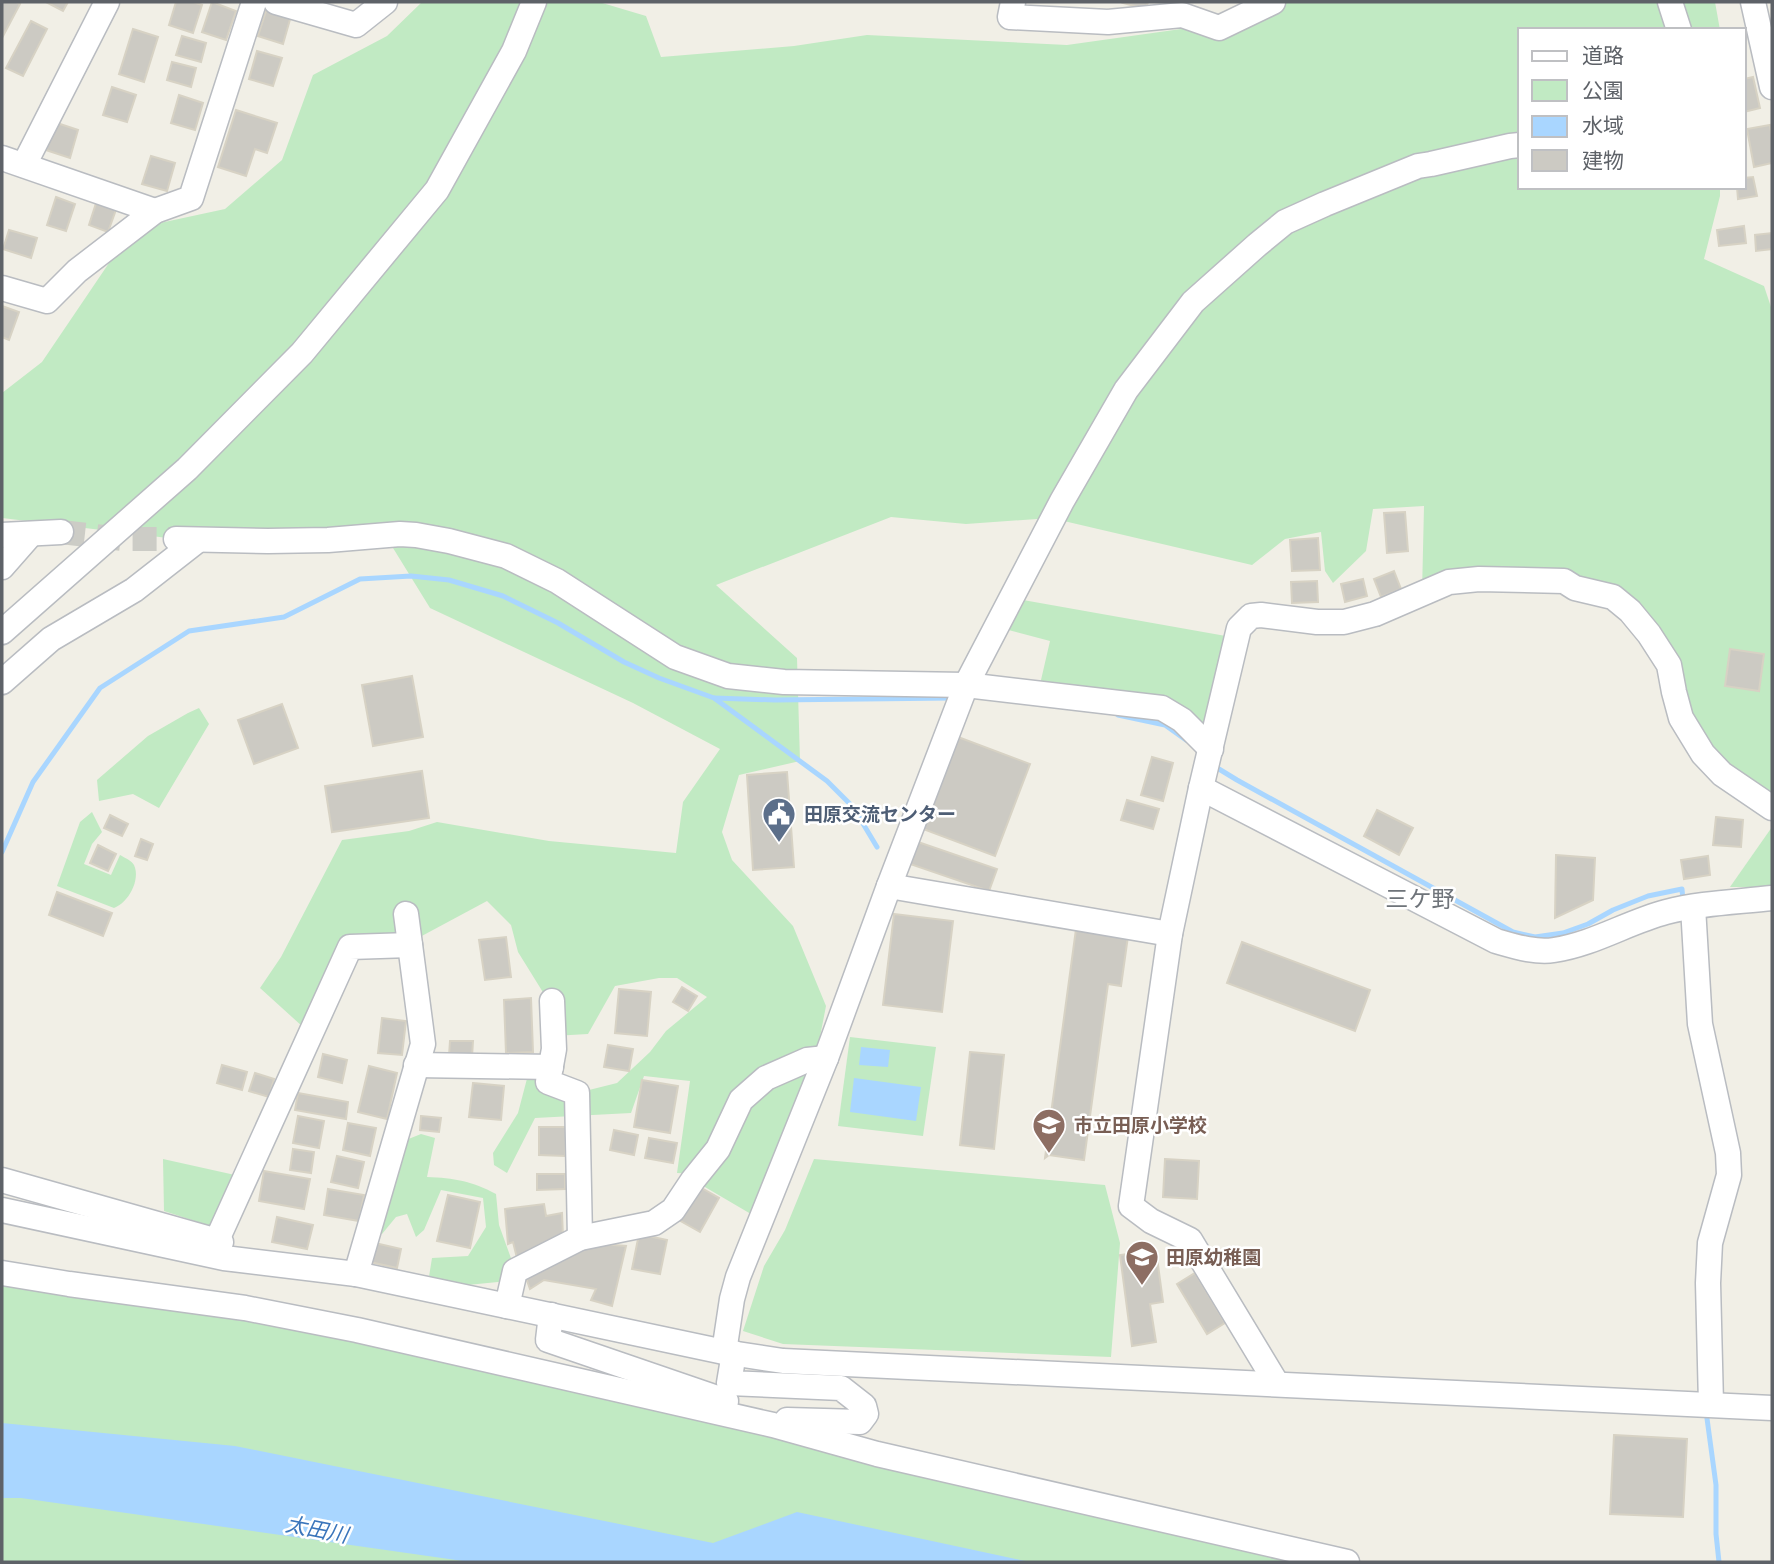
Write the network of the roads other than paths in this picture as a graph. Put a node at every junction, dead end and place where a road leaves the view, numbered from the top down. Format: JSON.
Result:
{"nodes":[{"id":1,"x":107,"y":2,"type":"edge"},
{"id":2,"x":254,"y":2,"type":"edge"},
{"id":3,"x":276,"y":2,"type":"edge"},
{"id":4,"x":385,"y":2,"type":"edge"},
{"id":5,"x":534,"y":2,"type":"edge"},
{"id":6,"x":1013,"y":2,"type":"edge"},
{"id":7,"x":1273,"y":2,"type":"edge"},
{"id":8,"x":1670,"y":2,"type":"edge"},
{"id":9,"x":1753,"y":2,"type":"edge"},
{"id":10,"x":1183,"y":8,"type":"edge"},
{"id":11,"x":1678,"y":28,"type":"edge"},
{"id":12,"x":1772,"y":87,"type":"edge"},
{"id":13,"x":1518,"y":145,"type":"edge"},
{"id":14,"x":13,"y":161,"type":"edge"},
{"id":15,"x":155,"y":211,"type":"junction"},
{"id":16,"x":2,"y":288,"type":"edge"},
{"id":17,"x":61,"y":532,"type":"tunnel mouth"},
{"id":18,"x":31,"y":534,"type":"junction"},
{"id":19,"x":2,"y":535,"type":"edge"},
{"id":20,"x":2,"y":567,"type":"edge"},
{"id":21,"x":2,"y":632,"type":"edge"},
{"id":22,"x":2,"y":682,"type":"edge"},
{"id":23,"x":967,"y":685,"type":"junction"},
{"id":24,"x":1211,"y":749,"type":"junction"},
{"id":25,"x":1201,"y":788,"type":"junction"},
{"id":26,"x":1772,"y":808,"type":"edge"},
{"id":27,"x":889,"y":886,"type":"junction"},
{"id":28,"x":1772,"y":898,"type":"edge"},
{"id":29,"x":1693,"y":907,"type":"junction"},
{"id":30,"x":406,"y":914,"type":"dead end"},
{"id":31,"x":1170,"y":934,"type":"junction"},
{"id":32,"x":410,"y":944,"type":"junction"},
{"id":33,"x":552,"y":1001,"type":"dead end"},
{"id":34,"x":826,"y":1058,"type":"junction"},
{"id":35,"x":416,"y":1065,"type":"junction"},
{"id":36,"x":551,"y":1067,"type":"junction"},
{"id":37,"x":2,"y":1180,"type":"edge"},
{"id":38,"x":2,"y":1210,"type":"edge"},
{"id":39,"x":580,"y":1238,"type":"junction"},
{"id":40,"x":217,"y":1241,"type":"junction"},
{"id":41,"x":258,"y":1262,"type":"junction"},
{"id":42,"x":2,"y":1273,"type":"edge"},
{"id":43,"x":356,"y":1274,"type":"junction"},
{"id":44,"x":507,"y":1306,"type":"junction"},
{"id":45,"x":551,"y":1315,"type":"junction"},
{"id":46,"x":729,"y":1353,"type":"junction"},
{"id":47,"x":1277,"y":1384,"type":"junction"},
{"id":48,"x":1711,"y":1404,"type":"junction"},
{"id":49,"x":1772,"y":1408,"type":"edge"},
{"id":50,"x":774,"y":1425,"type":"junction"},
{"id":51,"x":1347,"y":1562,"type":"edge"}],
"edges":[{"from":1,"to":14,"type":"street"},
{"from":2,"to":15,"type":"street"},
{"from":3,"to":4,"type":"street"},
{"from":5,"to":21,"type":"street"},
{"from":6,"to":10,"type":"street"},
{"from":7,"to":10,"type":"street"},
{"from":8,"to":11,"type":"street"},
{"from":9,"to":12,"type":"street"},
{"from":13,"to":23,"type":"street"},
{"from":14,"to":15,"type":"street"},
{"from":15,"to":16,"type":"street"},
{"from":17,"to":18,"type":"street"},
{"from":18,"to":19,"type":"street"},
{"from":18,"to":20,"type":"street"},
{"from":22,"to":23,"type":"street"},
{"from":23,"to":24,"type":"street"},
{"from":23,"to":27,"type":"street"},
{"from":24,"to":25,"type":"street"},
{"from":24,"to":26,"type":"street"},
{"from":25,"to":29,"type":"street"},
{"from":25,"to":31,"type":"street"},
{"from":27,"to":31,"type":"street"},
{"from":27,"to":34,"type":"street"},
{"from":28,"to":29,"type":"street"},
{"from":29,"to":48,"type":"street"},
{"from":30,"to":32,"type":"street"},
{"from":31,"to":47,"type":"street"},
{"from":32,"to":35,"type":"street"},
{"from":32,"to":40,"type":"street"},
{"from":33,"to":36,"type":"street"},
{"from":34,"to":39,"type":"street"},
{"from":34,"to":46,"type":"street"},
{"from":35,"to":36,"type":"street"},
{"from":35,"to":43,"type":"street"},
{"from":36,"to":39,"type":"street"},
{"from":37,"to":40,"type":"street"},
{"from":38,"to":41,"type":"street"},
{"from":39,"to":44,"type":"street"},
{"from":40,"to":41,"type":"street"},
{"from":41,"to":43,"type":"street"},
{"from":42,"to":50,"type":"street"},
{"from":43,"to":44,"type":"street"},
{"from":44,"to":45,"type":"street"},
{"from":45,"to":46,"type":"street"},
{"from":45,"to":50,"type":"street"},
{"from":46,"to":47,"type":"street"},
{"from":46,"to":50,"type":"street"},
{"from":47,"to":48,"type":"street"},
{"from":48,"to":49,"type":"street"},
{"from":50,"to":51,"type":"street"}]}
